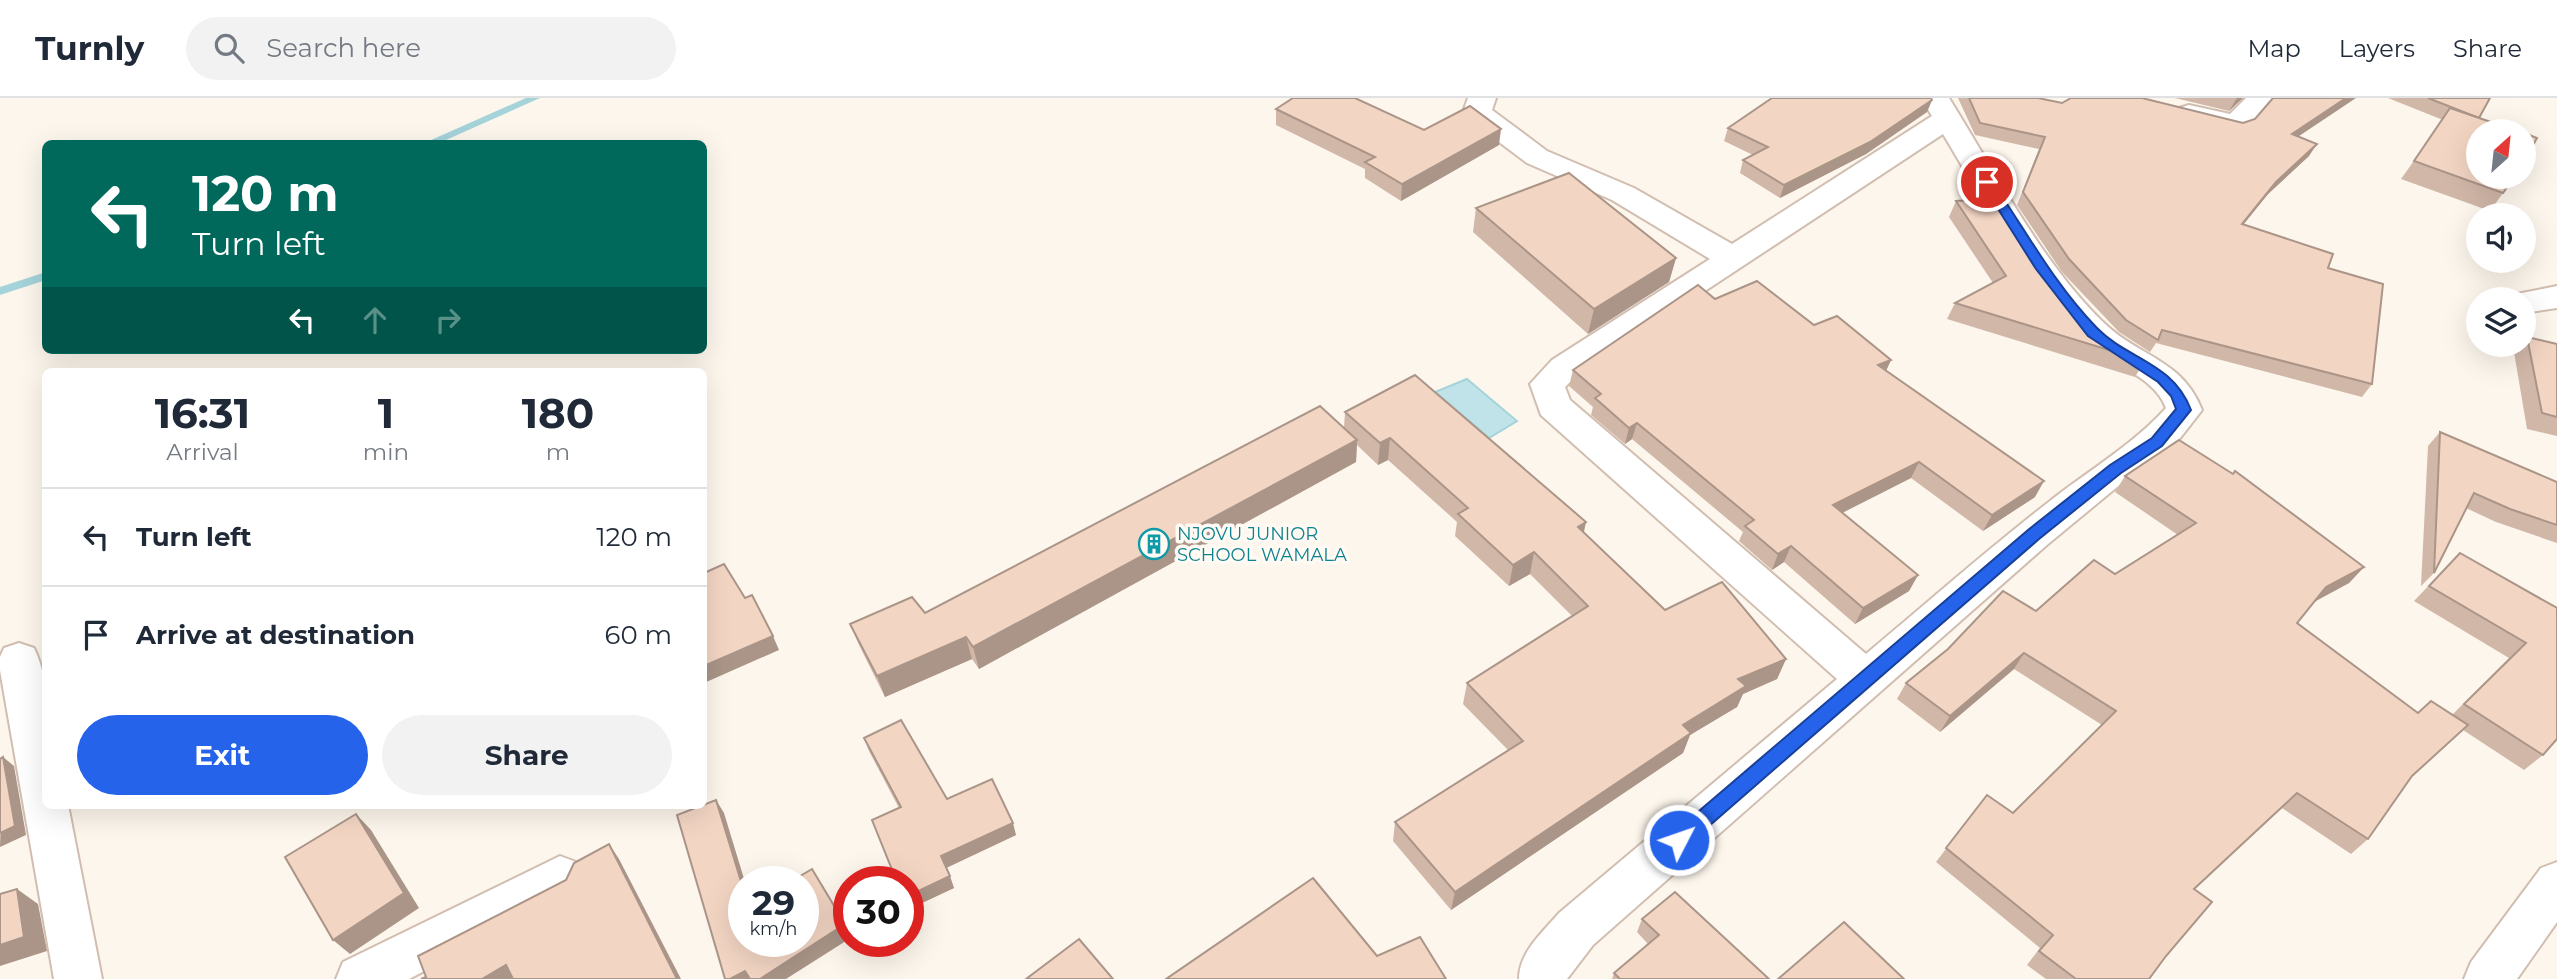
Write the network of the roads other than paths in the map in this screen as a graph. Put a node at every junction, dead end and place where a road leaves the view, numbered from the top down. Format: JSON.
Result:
{"nodes":[{"id":1,"x":1482,"y":98,"type":"edge"},
{"id":2,"x":2262,"y":98,"type":"edge"},
{"id":3,"x":2159,"y":106,"type":"edge"},
{"id":4,"x":1941,"y":108,"type":"edge"},
{"id":5,"x":1732,"y":258,"type":"junction"},
{"id":6,"x":2557,"y":297,"type":"edge"},
{"id":7,"x":2536,"y":300,"type":"edge"},
{"id":8,"x":19,"y":660,"type":"dead end"},
{"id":9,"x":1866,"y":679,"type":"junction"},
{"id":10,"x":42,"y":783,"type":"edge"},
{"id":11,"x":47,"y":809,"type":"edge"},
{"id":12,"x":560,"y":877,"type":"dead end"},
{"id":13,"x":2557,"y":883,"type":"edge"},
{"id":14,"x":78,"y":979,"type":"edge"},
{"id":15,"x":360,"y":979,"type":"edge"},
{"id":16,"x":1543,"y":979,"type":"edge"},
{"id":17,"x":2488,"y":979,"type":"edge"}],
"edges":[{"from":1,"to":5,"type":"street"},
{"from":2,"to":3,"type":"street"},
{"from":4,"to":5,"type":"street"},
{"from":4,"to":9,"type":"street"},
{"from":5,"to":9,"type":"street"},
{"from":6,"to":7,"type":"street"},
{"from":8,"to":10,"type":"street"},
{"from":9,"to":16,"type":"street"},
{"from":11,"to":14,"type":"street"},
{"from":12,"to":15,"type":"street"},
{"from":13,"to":17,"type":"street"}]}
